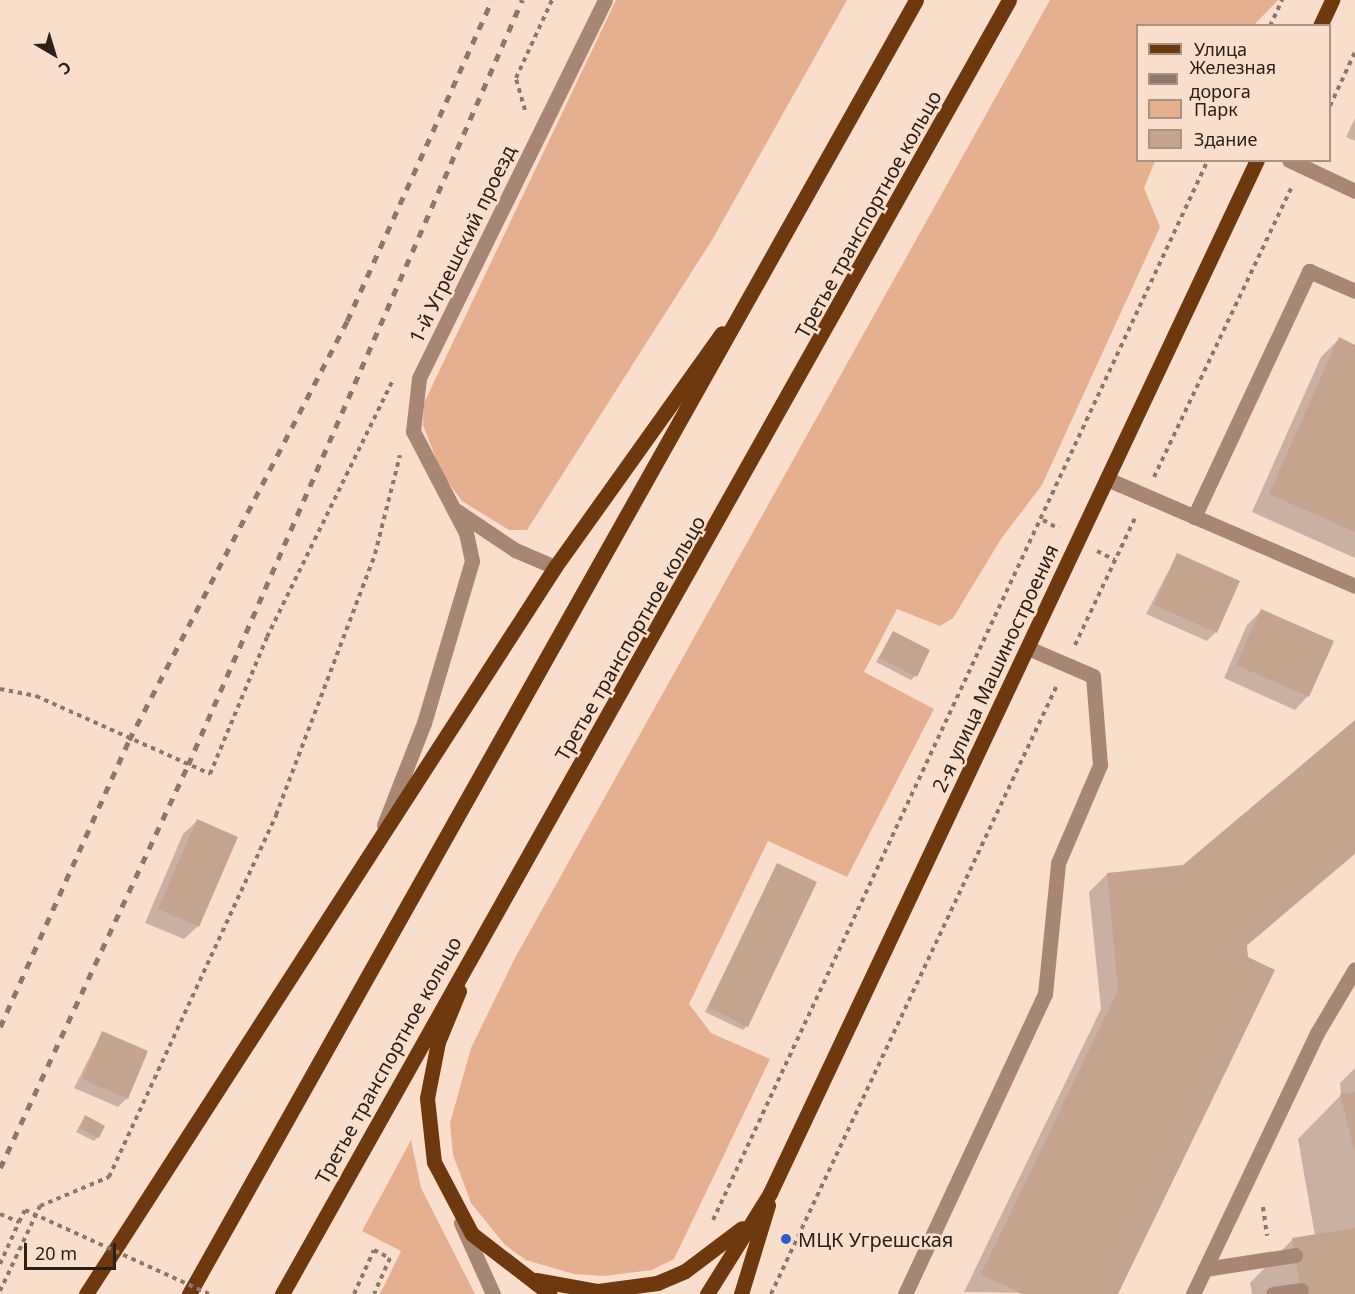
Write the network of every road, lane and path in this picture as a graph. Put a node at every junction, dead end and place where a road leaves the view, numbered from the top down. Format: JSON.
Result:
{"nodes":[{"id":1,"x":552,"y":0,"type":"edge"},
{"id":2,"x":605,"y":0,"type":"edge"},
{"id":3,"x":916,"y":0,"type":"edge"},
{"id":4,"x":1009,"y":0,"type":"edge"},
{"id":5,"x":1282,"y":0,"type":"edge"},
{"id":6,"x":1332,"y":0,"type":"edge"},
{"id":7,"x":1271,"y":24,"type":"edge"},
{"id":8,"x":1321,"y":24,"type":"edge"},
{"id":9,"x":1355,"y":52,"type":"edge"},
{"id":10,"x":1331,"y":102,"type":"edge"},
{"id":11,"x":520,"y":121,"type":"dead end"},
{"id":12,"x":1207,"y":162,"type":"edge"},
{"id":13,"x":1256,"y":162,"type":"edge"},
{"id":14,"x":1295,"y":163,"type":"edge"},
{"id":15,"x":1355,"y":191,"type":"edge"},
{"id":16,"x":768,"y":270,"type":"junction"},
{"id":17,"x":1355,"y":291,"type":"edge"},
{"id":18,"x":399,"y":368,"type":"dead end"},
{"id":19,"x":401,"y":451,"type":"dead end"},
{"id":20,"x":1107,"y":479,"type":"junction"},
{"id":21,"x":1146,"y":496,"type":"junction"},
{"id":22,"x":454,"y":510,"type":"junction"},
{"id":23,"x":1194,"y":516,"type":"junction"},
{"id":24,"x":555,"y":567,"type":"junction"},
{"id":25,"x":1355,"y":586,"type":"edge"},
{"id":26,"x":1028,"y":648,"type":"junction"},
{"id":27,"x":1066,"y":664,"type":"junction"},
{"id":28,"x":0,"y":688,"type":"edge"},
{"id":29,"x":379,"y":839,"type":"junction"},
{"id":30,"x":480,"y":939,"type":"junction"},
{"id":31,"x":1355,"y":969,"type":"edge"},
{"id":32,"x":770,"y":1193,"type":"junction"},
{"id":33,"x":457,"y":1213,"type":"junction"},
{"id":34,"x":0,"y":1214,"type":"edge"},
{"id":35,"x":19,"y":1222,"type":"junction"},
{"id":36,"x":708,"y":1231,"type":"dead end"},
{"id":37,"x":1295,"y":1255,"type":"dead end"},
{"id":38,"x":0,"y":1264,"type":"edge"},
{"id":39,"x":1205,"y":1269,"type":"junction"},
{"id":40,"x":518,"y":1272,"type":"junction"},
{"id":41,"x":1300,"y":1290,"type":"dead end"},
{"id":42,"x":0,"y":1292,"type":"edge"},
{"id":43,"x":86,"y":1294,"type":"edge"},
{"id":44,"x":189,"y":1294,"type":"edge"},
{"id":45,"x":209,"y":1294,"type":"edge"},
{"id":46,"x":282,"y":1294,"type":"edge"},
{"id":47,"x":354,"y":1294,"type":"edge"},
{"id":48,"x":374,"y":1294,"type":"edge"},
{"id":49,"x":493,"y":1294,"type":"edge"},
{"id":50,"x":550,"y":1294,"type":"edge"},
{"id":51,"x":707,"y":1294,"type":"edge"},
{"id":52,"x":741,"y":1294,"type":"edge"},
{"id":53,"x":771,"y":1294,"type":"edge"},
{"id":54,"x":905,"y":1294,"type":"edge"},
{"id":55,"x":1194,"y":1294,"type":"edge"},
{"id":56,"x":1273,"y":1294,"type":"edge"}],
"edges":[{"from":1,"to":11,"type":"path"},
{"from":2,"to":22,"type":"street","name":"1-й Угрешский проезд"},
{"from":3,"to":16,"type":"main road"},
{"from":4,"to":30,"type":"main road","name":"Третье транспортное кольцо"},
{"from":5,"to":7,"type":"path"},
{"from":6,"to":8,"type":"main road"},
{"from":9,"to":10,"type":"path"},
{"from":12,"to":36,"type":"path"},
{"from":13,"to":20,"type":"main road","name":"2-я улица Машиностроения"},
{"from":14,"to":15,"type":"street"},
{"from":14,"to":21,"type":"path"},
{"from":16,"to":24,"type":"main road"},
{"from":16,"to":44,"type":"main road"},
{"from":17,"to":23,"type":"street"},
{"from":18,"to":28,"type":"path"},
{"from":19,"to":42,"type":"path"},
{"from":20,"to":21,"type":"street"},
{"from":20,"to":26,"type":"main road","name":"2-я улица Машиностроения"},
{"from":21,"to":23,"type":"street"},
{"from":21,"to":27,"type":"path"},
{"from":22,"to":24,"type":"street","name":"1-й Угрешский проезд"},
{"from":22,"to":29,"type":"street","name":"1-й Угрешский проезд"},
{"from":23,"to":25,"type":"street"},
{"from":24,"to":29,"type":"main road"},
{"from":26,"to":27,"type":"street"},
{"from":26,"to":32,"type":"main road","name":"2-я улица Машиностроения"},
{"from":27,"to":53,"type":"path"},
{"from":27,"to":54,"type":"street"},
{"from":29,"to":43,"type":"main road"},
{"from":30,"to":33,"type":"main road"},
{"from":30,"to":46,"type":"main road","name":"Третье транспортное кольцо"},
{"from":31,"to":39,"type":"street"},
{"from":32,"to":40,"type":"main road"},
{"from":32,"to":51,"type":"main road","name":"2-я улица Машиностроения"},
{"from":32,"to":52,"type":"main road","name":"2-я улица Машиностроения"},
{"from":33,"to":40,"type":"main road"},
{"from":33,"to":49,"type":"street"},
{"from":34,"to":35,"type":"path","bridge":true},
{"from":35,"to":38,"type":"path"},
{"from":35,"to":45,"type":"path","bridge":true},
{"from":37,"to":39,"type":"street"},
{"from":39,"to":55,"type":"street"},
{"from":40,"to":50,"type":"main road"},
{"from":41,"to":56,"type":"street"},
{"from":47,"to":48,"type":"path"}]}
